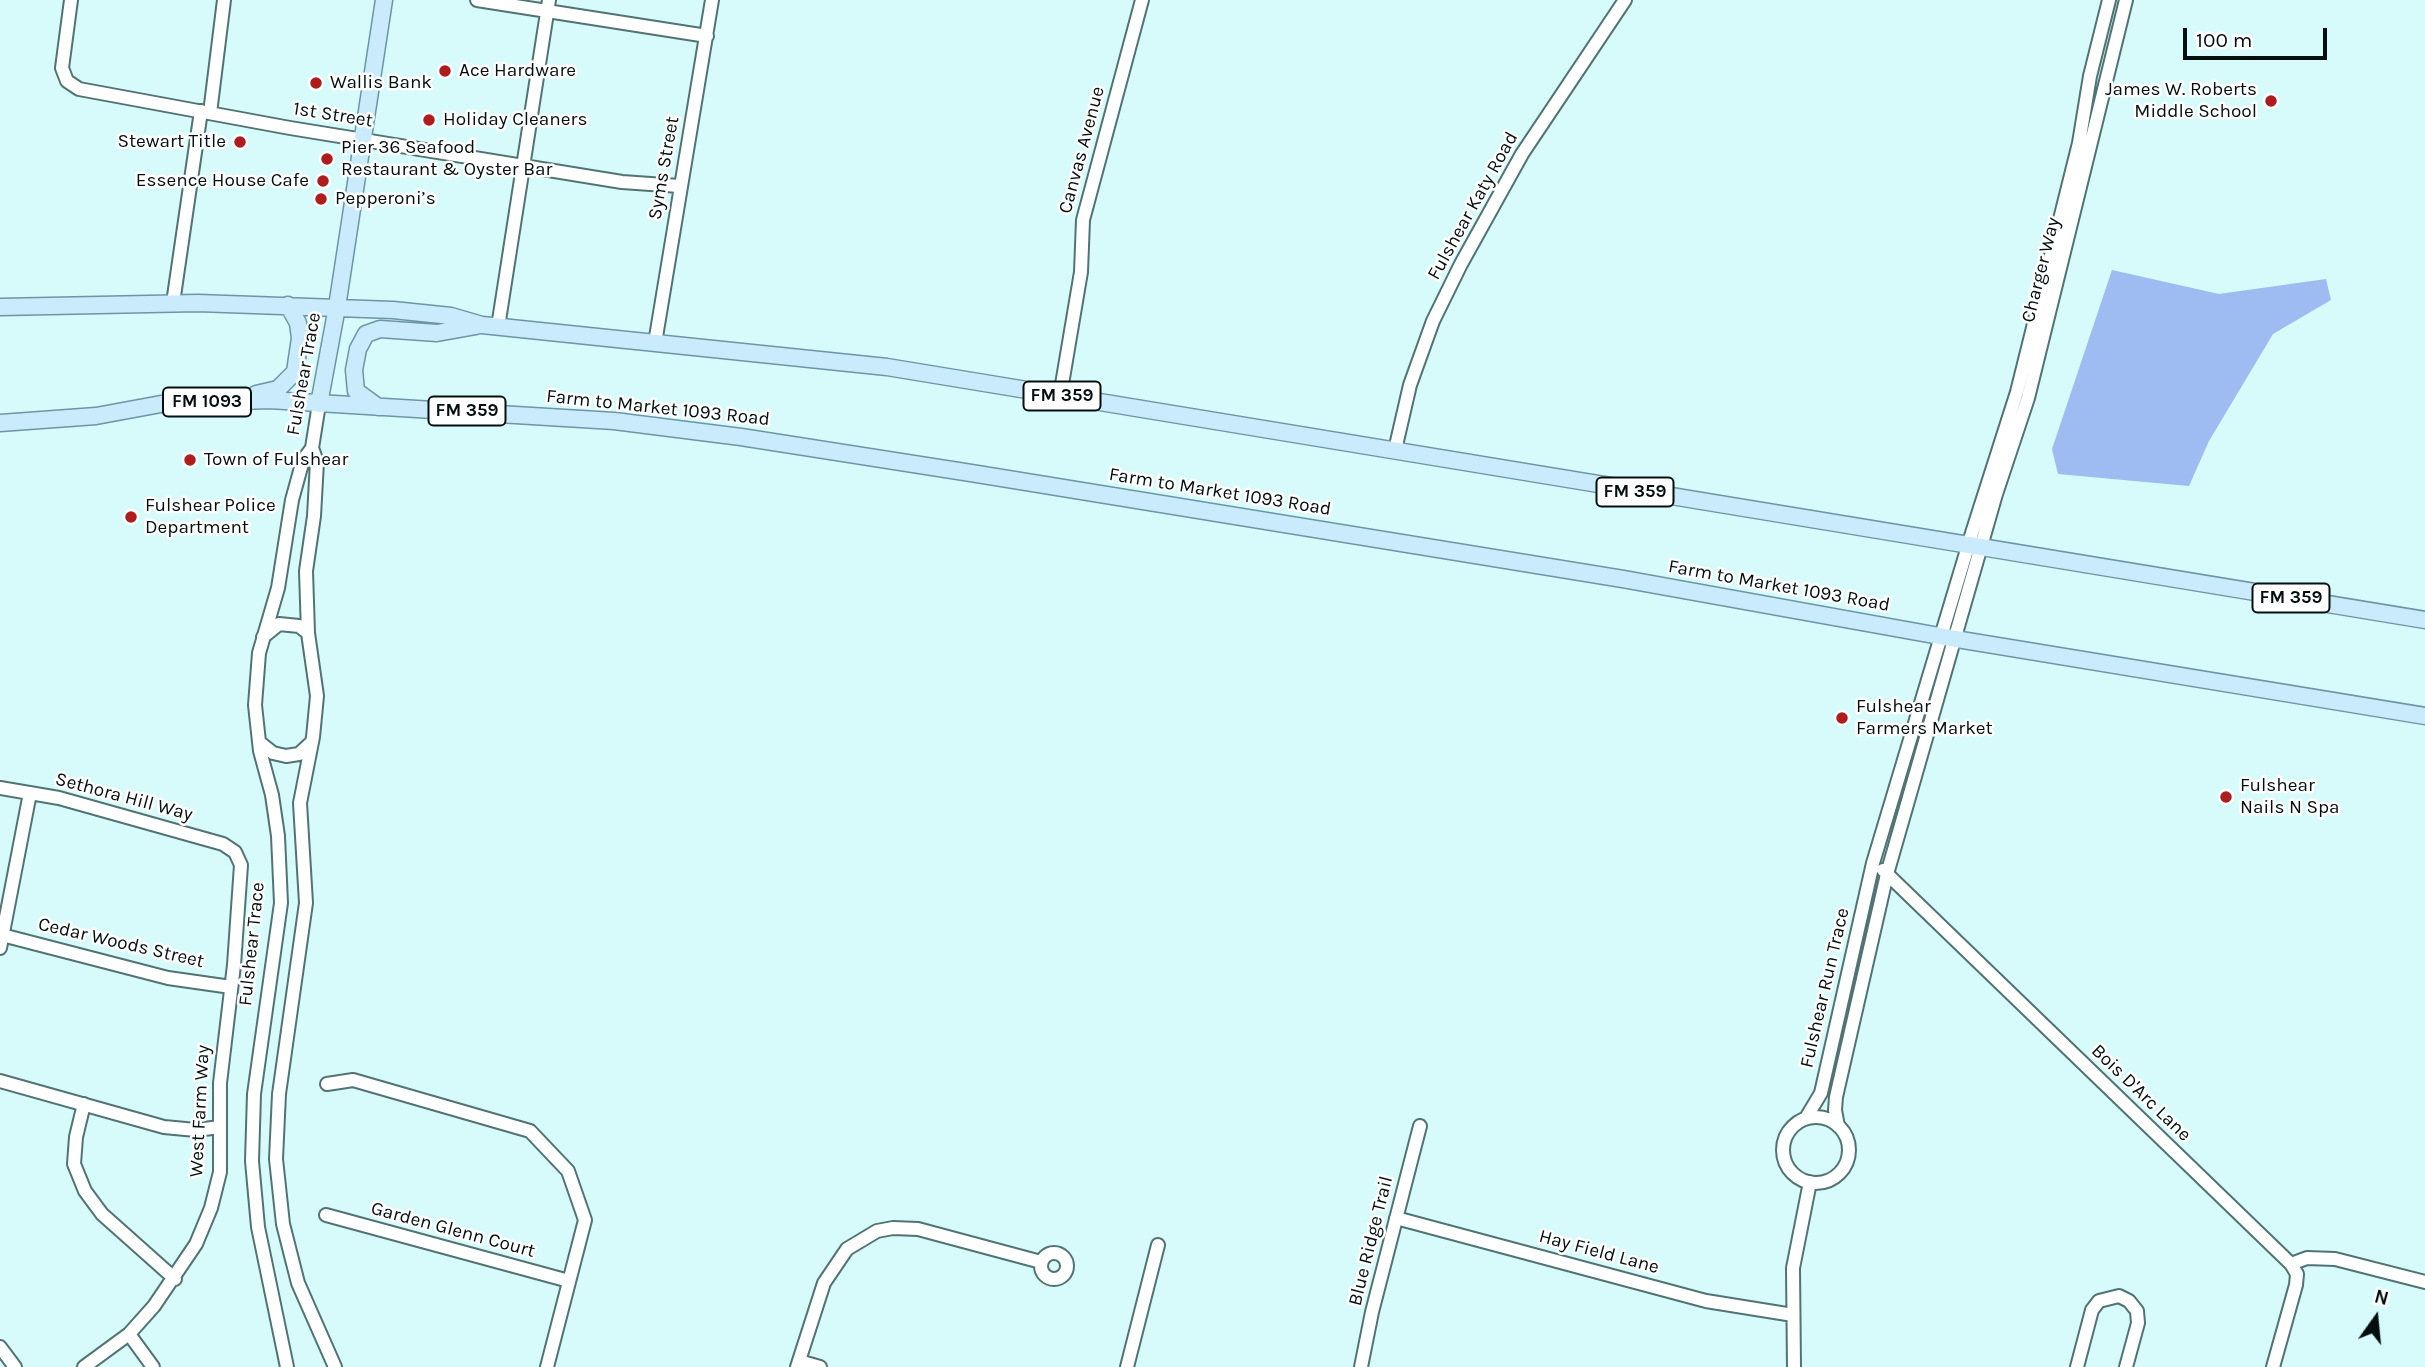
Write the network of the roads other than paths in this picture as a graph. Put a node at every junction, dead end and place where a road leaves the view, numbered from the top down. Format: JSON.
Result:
{"nodes":[{"id":1,"x":71,"y":0,"type":"edge"},
{"id":2,"x":223,"y":0,"type":"edge"},
{"id":3,"x":384,"y":0,"type":"edge"},
{"id":4,"x":477,"y":0,"type":"edge"},
{"id":5,"x":712,"y":0,"type":"edge"},
{"id":6,"x":1142,"y":0,"type":"edge"},
{"id":7,"x":1625,"y":0,"type":"edge"},
{"id":8,"x":2109,"y":0,"type":"edge"},
{"id":9,"x":2126,"y":0,"type":"edge"},
{"id":10,"x":548,"y":6,"type":"edge"},
{"id":11,"x":707,"y":36,"type":"junction"},
{"id":12,"x":205,"y":112,"type":"junction"},
{"id":13,"x":362,"y":139,"type":"junction"},
{"id":14,"x":521,"y":165,"type":"junction"},
{"id":15,"x":680,"y":186,"type":"junction"},
{"id":16,"x":173,"y":303,"type":"junction"},
{"id":17,"x":288,"y":305,"type":"junction"},
{"id":18,"x":0,"y":307,"type":"edge"},
{"id":19,"x":337,"y":307,"type":"junction"},
{"id":20,"x":490,"y":326,"type":"junction"},
{"id":21,"x":655,"y":343,"type":"junction"},
{"id":22,"x":1060,"y":396,"type":"junction"},
{"id":23,"x":226,"y":401,"type":"junction"},
{"id":24,"x":319,"y":404,"type":"junction"},
{"id":25,"x":378,"y":407,"type":"junction"},
{"id":26,"x":0,"y":423,"type":"edge"},
{"id":27,"x":312,"y":448,"type":"junction"},
{"id":28,"x":1395,"y":450,"type":"junction"},
{"id":29,"x":1976,"y":545,"type":"junction"},
{"id":30,"x":2425,"y":620,"type":"edge"},
{"id":31,"x":309,"y":633,"type":"junction"},
{"id":32,"x":263,"y":637,"type":"junction"},
{"id":33,"x":1950,"y":638,"type":"junction"},
{"id":34,"x":2425,"y":716,"type":"edge"},
{"id":35,"x":259,"y":742,"type":"junction"},
{"id":36,"x":312,"y":742,"type":"junction"},
{"id":37,"x":0,"y":788,"type":"edge"},
{"id":38,"x":30,"y":793,"type":"junction"},
{"id":39,"x":235,"y":852,"type":"joint"},
{"id":40,"x":1874,"y":863,"type":"junction"},
{"id":41,"x":1887,"y":874,"type":"junction"},
{"id":42,"x":1,"y":941,"type":"edge"},
{"id":43,"x":231,"y":987,"type":"junction"},
{"id":44,"x":0,"y":1081,"type":"edge"},
{"id":45,"x":327,"y":1084,"type":"dead end"},
{"id":46,"x":84,"y":1104,"type":"junction"},
{"id":47,"x":1806,"y":1118,"type":"junction"},
{"id":48,"x":1420,"y":1126,"type":"dead end"},
{"id":49,"x":1838,"y":1126,"type":"junction"},
{"id":50,"x":220,"y":1127,"type":"junction"},
{"id":51,"x":276,"y":1159,"type":"junction"},
{"id":52,"x":252,"y":1161,"type":"junction"},
{"id":53,"x":1810,"y":1182,"type":"junction"},
{"id":54,"x":326,"y":1216,"type":"dead end"},
{"id":55,"x":1396,"y":1219,"type":"junction"},
{"id":56,"x":1158,"y":1245,"type":"dead end"},
{"id":57,"x":1041,"y":1262,"type":"dead end"},
{"id":58,"x":2291,"y":1264,"type":"junction"},
{"id":59,"x":175,"y":1279,"type":"junction"},
{"id":60,"x":569,"y":1281,"type":"junction"},
{"id":61,"x":2425,"y":1282,"type":"edge"},
{"id":62,"x":1793,"y":1315,"type":"junction"},
{"id":63,"x":129,"y":1334,"type":"junction"},
{"id":64,"x":0,"y":1347,"type":"edge"},
{"id":65,"x":798,"y":1364,"type":"edge"},
{"id":66,"x":15,"y":1367,"type":"edge"},
{"id":67,"x":84,"y":1367,"type":"edge"},
{"id":68,"x":153,"y":1367,"type":"edge"},
{"id":69,"x":287,"y":1367,"type":"edge"},
{"id":70,"x":335,"y":1367,"type":"edge"},
{"id":71,"x":547,"y":1367,"type":"edge"},
{"id":72,"x":820,"y":1367,"type":"edge"},
{"id":73,"x":1127,"y":1367,"type":"edge"},
{"id":74,"x":1361,"y":1367,"type":"edge"},
{"id":75,"x":1794,"y":1367,"type":"edge"},
{"id":76,"x":2077,"y":1367,"type":"edge"},
{"id":77,"x":2126,"y":1367,"type":"edge"},
{"id":78,"x":2273,"y":1367,"type":"edge"}],
"edges":[{"from":1,"to":12,"type":"street","name":"1st Street"},
{"from":2,"to":12,"type":"street"},
{"from":3,"to":13,"type":"main road","name":"Fulshear Trace"},
{"from":4,"to":10,"type":"street"},
{"from":5,"to":11,"type":"street","name":"Syms Street"},
{"from":6,"to":22,"type":"street","name":"Canvas Avenue"},
{"from":7,"to":28,"type":"street","name":"Fulshear Katy Road"},
{"from":8,"to":29,"type":"street","name":"Charger Way"},
{"from":9,"to":29,"type":"street","name":"Charger Way"},
{"from":10,"to":11,"type":"street"},
{"from":10,"to":14,"type":"street"},
{"from":11,"to":15,"type":"street","name":"Syms Street"},
{"from":12,"to":13,"type":"street","name":"1st Street"},
{"from":12,"to":16,"type":"street"},
{"from":13,"to":14,"type":"street","name":"1st Street"},
{"from":13,"to":19,"type":"main road","name":"Fulshear Trace"},
{"from":14,"to":15,"type":"street","name":"1st Street"},
{"from":14,"to":20,"type":"street"},
{"from":15,"to":21,"type":"street","name":"Syms Street"},
{"from":16,"to":17,"type":"main road"},
{"from":16,"to":18,"type":"main road"},
{"from":17,"to":19,"type":"main road"},
{"from":17,"to":23,"type":"main road"},
{"from":19,"to":20,"type":"main road","number":"FM 359"},
{"from":19,"to":24,"type":"main road","name":"Fulshear Trace"},
{"from":20,"to":21,"type":"main road","number":"FM 359"},
{"from":20,"to":25,"type":"main road"},
{"from":21,"to":22,"type":"main road","number":"FM 359"},
{"from":22,"to":28,"type":"main road","number":"FM 359"},
{"from":23,"to":24,"type":"main road","name":"Farm to Market 1093 Road","number":"FM 1093"},
{"from":23,"to":26,"type":"main road","name":"Farm to Market 1093 Road","number":"FM 1093"},
{"from":24,"to":25,"type":"main road","name":"Farm to Market 1093 Road","number":"FM 359"},
{"from":24,"to":27,"type":"street","name":"Fulshear Trace"},
{"from":25,"to":33,"type":"main road","name":"Farm to Market 1093 Road","number":"FM 359"},
{"from":27,"to":31,"type":"street","name":"Fulshear Trace"},
{"from":27,"to":32,"type":"street","name":"Fulshear Trace"},
{"from":28,"to":29,"type":"main road","number":"FM 359"},
{"from":29,"to":30,"type":"main road","number":"FM 359"},
{"from":29,"to":33,"type":"street"},
{"from":31,"to":32,"type":"street"},
{"from":31,"to":36,"type":"street","name":"Fulshear Trace"},
{"from":32,"to":35,"type":"street","name":"Fulshear Trace"},
{"from":33,"to":34,"type":"main road","name":"Farm to Market 1093 Road","number":"FM 359"},
{"from":33,"to":40,"type":"street"},
{"from":33,"to":41,"type":"street"},
{"from":35,"to":36,"type":"street"},
{"from":35,"to":52,"type":"street","name":"Fulshear Trace"},
{"from":36,"to":51,"type":"street","name":"Fulshear Trace"},
{"from":37,"to":38,"type":"street","name":"Sethora Hill Way"},
{"from":38,"to":39,"type":"street","name":"Sethora Hill Way"},
{"from":38,"to":42,"type":"street"},
{"from":39,"to":43,"type":"street","name":"West Farm Way"},
{"from":40,"to":41,"type":"street","name":"Bois D'Arc Lane"},
{"from":40,"to":47,"type":"street","name":"Fulshear Run Trace"},
{"from":41,"to":49,"type":"street","name":"Fulshear Run Trace"},
{"from":41,"to":58,"type":"street","name":"Bois D'Arc Lane"},
{"from":42,"to":43,"type":"street","name":"Cedar Woods Street"},
{"from":43,"to":50,"type":"street","name":"West Farm Way"},
{"from":44,"to":46,"type":"street"},
{"from":45,"to":60,"type":"street"},
{"from":46,"to":50,"type":"street"},
{"from":46,"to":59,"type":"street"},
{"from":47,"to":49,"type":"street"},
{"from":47,"to":53,"type":"street"},
{"from":48,"to":55,"type":"street","name":"Blue Ridge Trail"},
{"from":49,"to":53,"type":"street"},
{"from":50,"to":59,"type":"street","name":"West Farm Way"},
{"from":51,"to":52,"type":"street"},
{"from":51,"to":70,"type":"street","name":"Fulshear Trace"},
{"from":52,"to":69,"type":"street","name":"Fulshear Trace"},
{"from":53,"to":62,"type":"street"},
{"from":54,"to":60,"type":"street","name":"Garden Glenn Court"},
{"from":55,"to":62,"type":"street","name":"Hay Field Lane"},
{"from":55,"to":74,"type":"street","name":"Blue Ridge Trail"},
{"from":56,"to":73,"type":"street"},
{"from":57,"to":65,"type":"street"},
{"from":58,"to":61,"type":"street"},
{"from":58,"to":78,"type":"street"},
{"from":59,"to":63,"type":"street","name":"West Farm Way"},
{"from":60,"to":71,"type":"street"},
{"from":62,"to":75,"type":"street"},
{"from":63,"to":67,"type":"street","name":"West Farm Way"},
{"from":63,"to":68,"type":"street"},
{"from":64,"to":66,"type":"street"},
{"from":65,"to":72,"type":"street"},
{"from":76,"to":77,"type":"street"}]}
